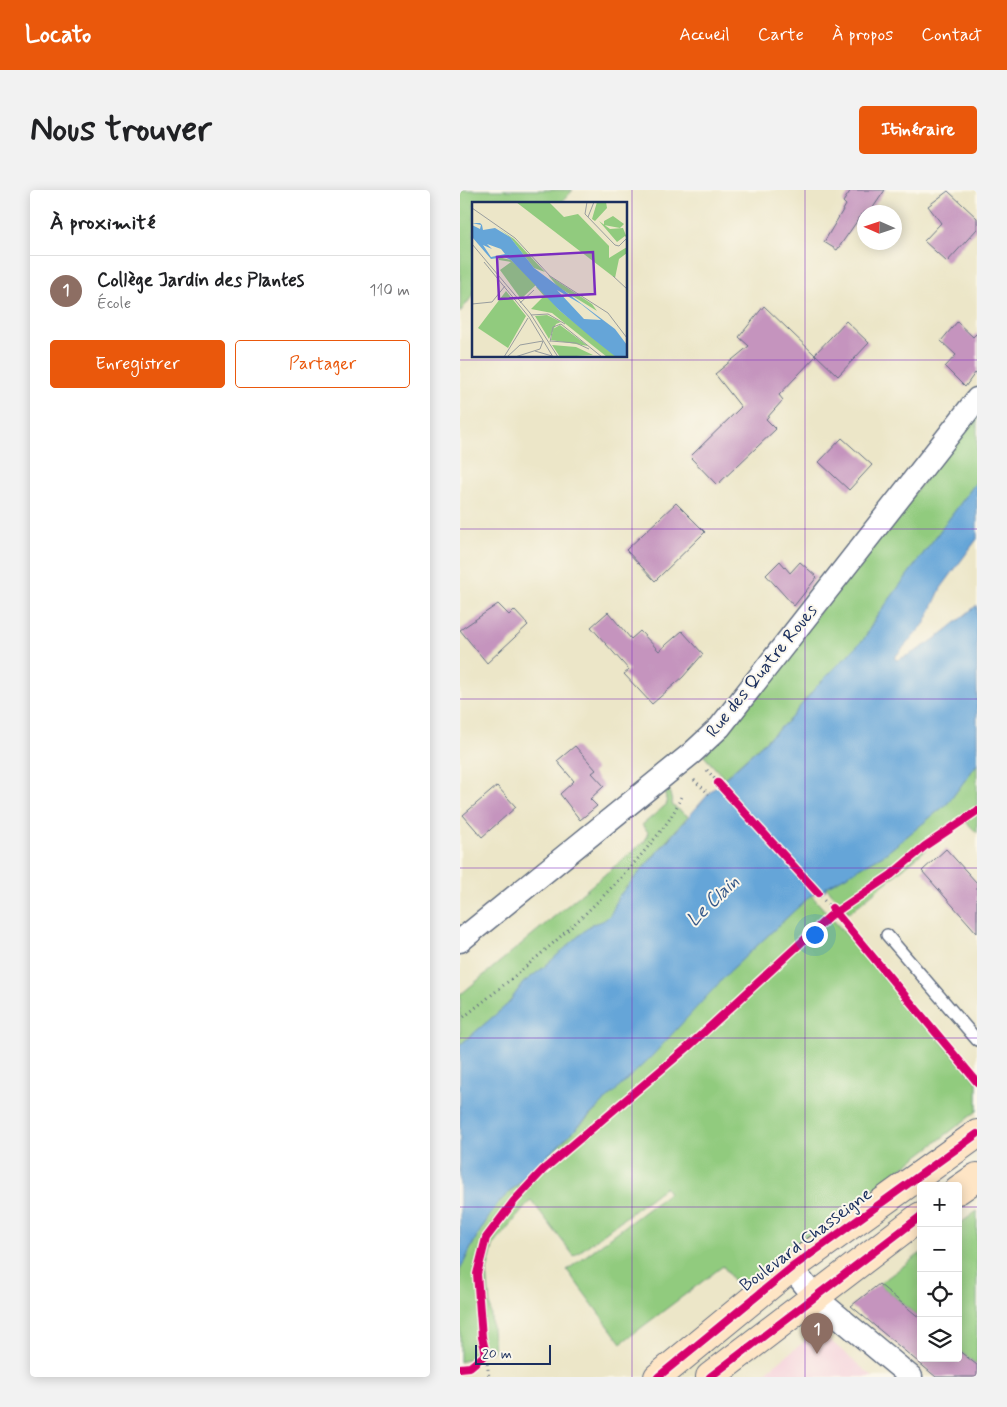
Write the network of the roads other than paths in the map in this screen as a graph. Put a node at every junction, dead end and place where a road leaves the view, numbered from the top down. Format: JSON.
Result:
{"nodes":[{"id":1,"x":977,"y":399,"type":"edge"},
{"id":2,"x":887,"y":935,"type":"dead end"},
{"id":3,"x":460,"y":941,"type":"edge"},
{"id":4,"x":977,"y":1040,"type":"edge"},
{"id":5,"x":977,"y":1134,"type":"edge"},
{"id":6,"x":977,"y":1177,"type":"edge"},
{"id":7,"x":962,"y":1187,"type":"edge"},
{"id":8,"x":917,"y":1219,"type":"edge"},
{"id":9,"x":792,"y":1268,"type":"junction"},
{"id":10,"x":815,"y":1297,"type":"junction"},
{"id":11,"x":658,"y":1377,"type":"edge"},
{"id":12,"x":710,"y":1377,"type":"edge"},
{"id":13,"x":911,"y":1377,"type":"edge"}],
"edges":[{"from":1,"to":3,"type":"street","name":"Rue des Quatre Roues"},
{"from":2,"to":4,"type":"lane"},
{"from":5,"to":9,"type":"main road","name":"Boulevard Chasseigne"},
{"from":6,"to":7,"type":"main road"},
{"from":8,"to":10,"type":"main road"},
{"from":9,"to":10,"type":"street"},
{"from":9,"to":11,"type":"main road","name":"Boulevard Chasseigne"},
{"from":10,"to":12,"type":"main road"},
{"from":10,"to":13,"type":"street"}]}
